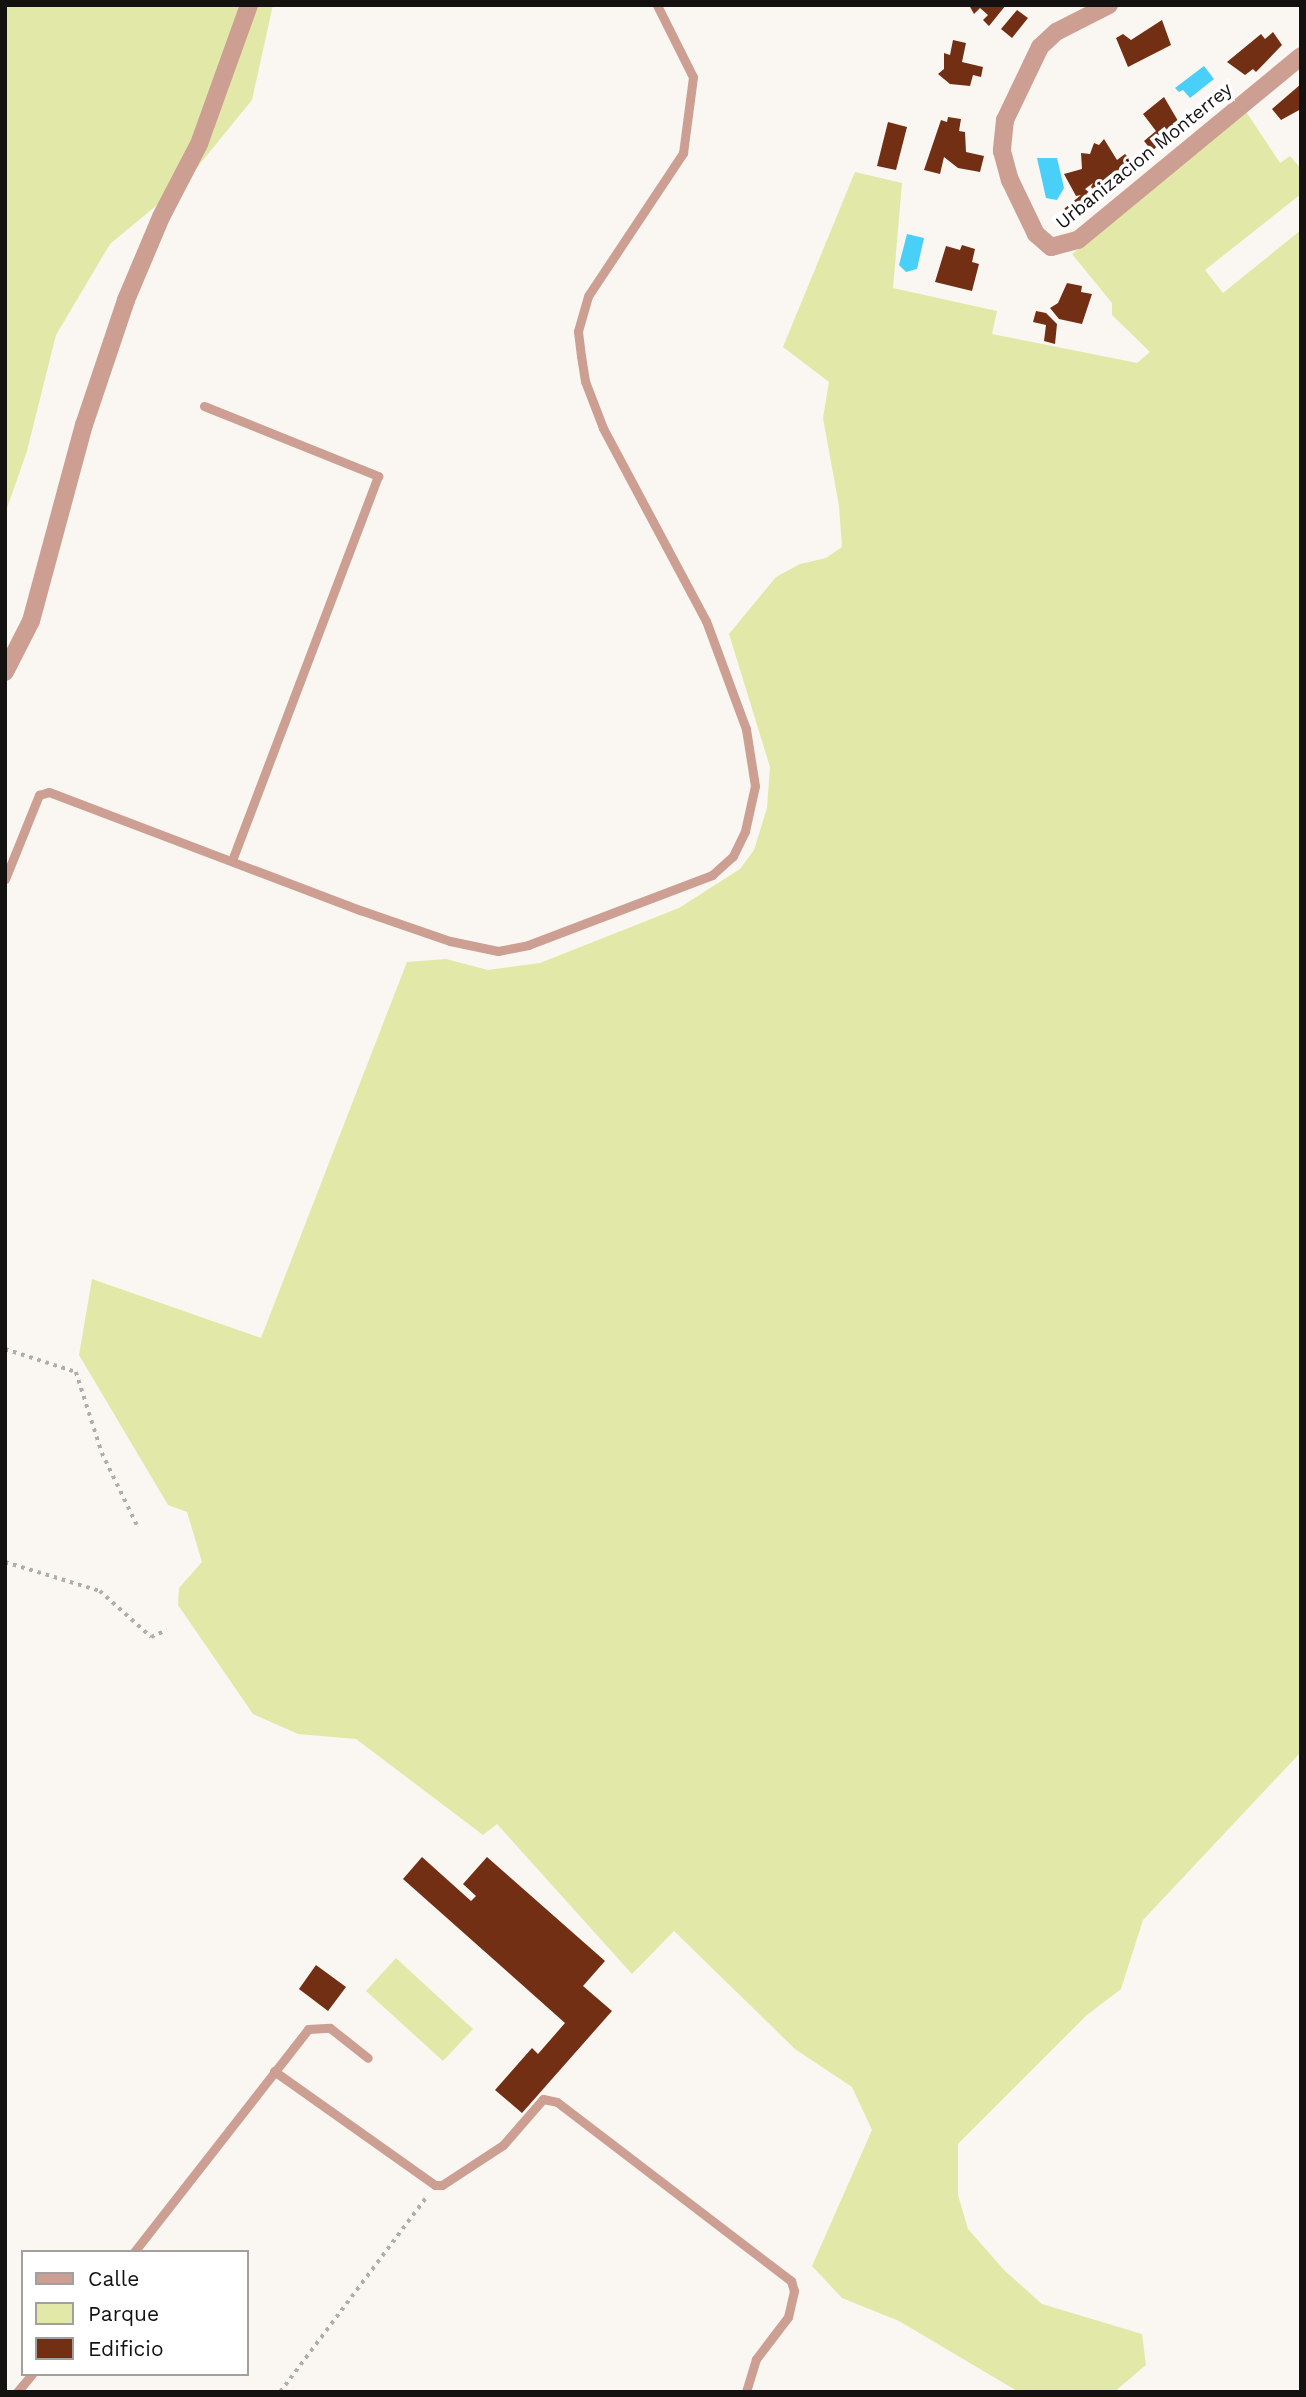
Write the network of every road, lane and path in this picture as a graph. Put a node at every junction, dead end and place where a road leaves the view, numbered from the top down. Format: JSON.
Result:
{"nodes":[{"id":1,"x":249,"y":5,"type":"edge"},
{"id":2,"x":657,"y":5,"type":"edge"},
{"id":3,"x":1109,"y":5,"type":"edge"},
{"id":4,"x":1301,"y":56,"type":"edge"},
{"id":5,"x":204,"y":406,"type":"dead end"},
{"id":6,"x":5,"y":672,"type":"edge"},
{"id":7,"x":232,"y":861,"type":"junction"},
{"id":8,"x":5,"y":879,"type":"edge"},
{"id":9,"x":5,"y":1349,"type":"edge"},
{"id":10,"x":137,"y":1525,"type":"dead end"},
{"id":11,"x":5,"y":1562,"type":"edge"},
{"id":12,"x":167,"y":1630,"type":"dead end"},
{"id":13,"x":368,"y":2058,"type":"dead end"},
{"id":14,"x":274,"y":2071,"type":"junction"},
{"id":15,"x":435,"y":2185,"type":"junction"},
{"id":16,"x":136,"y":2250,"type":"edge"},
{"id":17,"x":30,"y":2376,"type":"edge"},
{"id":18,"x":17,"y":2392,"type":"edge"},
{"id":19,"x":280,"y":2392,"type":"edge"},
{"id":20,"x":746,"y":2392,"type":"edge"}],
"edges":[{"from":1,"to":6,"type":"street"},
{"from":2,"to":7,"type":"lane"},
{"from":3,"to":4,"type":"street","name":"Urbanizacion Monterrey"},
{"from":5,"to":7,"type":"lane"},
{"from":7,"to":8,"type":"lane"},
{"from":9,"to":10,"type":"path"},
{"from":11,"to":12,"type":"path"},
{"from":13,"to":14,"type":"lane"},
{"from":14,"to":15,"type":"lane"},
{"from":14,"to":16,"type":"lane"},
{"from":15,"to":19,"type":"path"},
{"from":15,"to":20,"type":"lane"},
{"from":17,"to":18,"type":"lane"}]}
